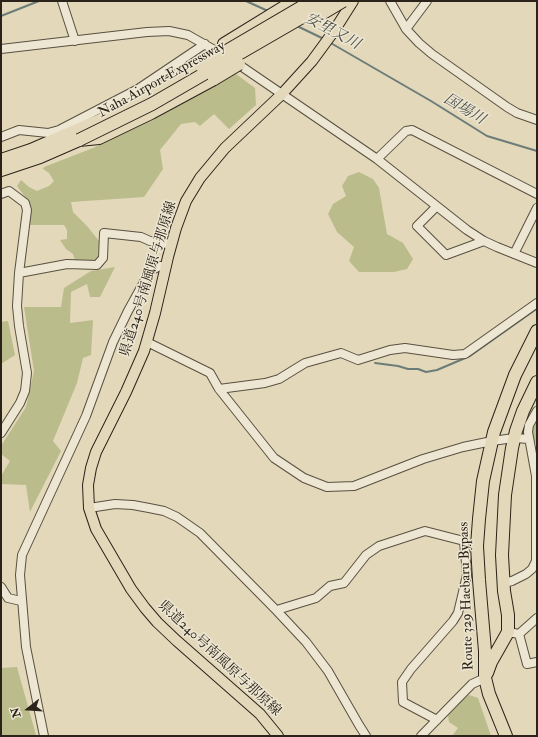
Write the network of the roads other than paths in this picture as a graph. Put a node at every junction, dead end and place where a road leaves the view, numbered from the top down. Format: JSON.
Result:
{"nodes":[{"id":1,"x":62,"y":1,"type":"edge"},
{"id":2,"x":294,"y":1,"type":"edge"},
{"id":3,"x":312,"y":1,"type":"edge"},
{"id":4,"x":330,"y":1,"type":"edge"},
{"id":5,"x":343,"y":1,"type":"edge"},
{"id":6,"x":354,"y":1,"type":"edge"},
{"id":7,"x":390,"y":1,"type":"edge"},
{"id":8,"x":427,"y":1,"type":"edge"},
{"id":9,"x":406,"y":29,"type":"junction"},
{"id":10,"x":76,"y":41,"type":"junction"},
{"id":11,"x":205,"y":44,"type":"junction"},
{"id":12,"x":1,"y":49,"type":"edge"},
{"id":13,"x":200,"y":66,"type":"junction"},
{"id":14,"x":282,"y":94,"type":"junction"},
{"id":15,"x":537,"y":120,"type":"edge"},
{"id":16,"x":1,"y":137,"type":"edge"},
{"id":17,"x":79,"y":140,"type":"junction"},
{"id":18,"x":35,"y":153,"type":"junction"},
{"id":19,"x":377,"y":159,"type":"junction"},
{"id":20,"x":1,"y":160,"type":"edge"},
{"id":21,"x":1,"y":170,"type":"edge"},
{"id":22,"x":1,"y":194,"type":"edge"},
{"id":23,"x":537,"y":194,"type":"edge"},
{"id":24,"x":436,"y":207,"type":"junction"},
{"id":25,"x":537,"y":208,"type":"edge"},
{"id":26,"x":484,"y":240,"type":"junction"},
{"id":27,"x":173,"y":241,"type":"junction"},
{"id":28,"x":514,"y":254,"type":"junction"},
{"id":29,"x":537,"y":263,"type":"edge"},
{"id":30,"x":166,"y":267,"type":"junction"},
{"id":31,"x":19,"y":273,"type":"junction"},
{"id":32,"x":537,"y":303,"type":"edge"},
{"id":33,"x":537,"y":331,"type":"edge"},
{"id":34,"x":147,"y":342,"type":"junction"},
{"id":35,"x":537,"y":382,"type":"edge"},
{"id":36,"x":219,"y":389,"type":"junction"},
{"id":37,"x":537,"y":411,"type":"edge"},
{"id":38,"x":1,"y":433,"type":"edge"},
{"id":39,"x":514,"y":438,"type":"junction"},
{"id":40,"x":529,"y":438,"type":"junction"},
{"id":41,"x":492,"y":441,"type":"junction"},
{"id":42,"x":89,"y":508,"type":"junction"},
{"id":43,"x":537,"y":529,"type":"edge"},
{"id":44,"x":504,"y":583,"type":"junction"},
{"id":45,"x":1,"y":587,"type":"edge"},
{"id":46,"x":21,"y":601,"type":"junction"},
{"id":47,"x":277,"y":611,"type":"junction"},
{"id":48,"x":537,"y":618,"type":"edge"},
{"id":49,"x":514,"y":633,"type":"junction"},
{"id":50,"x":537,"y":662,"type":"edge"},
{"id":51,"x":485,"y":678,"type":"junction"},
{"id":52,"x":437,"y":720,"type":"junction"},
{"id":53,"x":44,"y":736,"type":"edge"},
{"id":54,"x":278,"y":736,"type":"edge"},
{"id":55,"x":366,"y":736,"type":"edge"},
{"id":56,"x":421,"y":736,"type":"edge"},
{"id":57,"x":506,"y":736,"type":"edge"}],
"edges":[{"from":1,"to":10,"type":"street"},
{"from":2,"to":13,"type":"highway"},
{"from":3,"to":13,"type":"highway","name":"Naha Airport Expressway","bridge":true},
{"from":4,"to":17,"type":"highway","name":"Naha Airport Expressway","bridge":true},
{"from":5,"to":17,"type":"highway","bridge":true},
{"from":6,"to":14,"type":"main road","name":"県道240号南風原与那原線"},
{"from":7,"to":9,"type":"street"},
{"from":8,"to":9,"type":"street"},
{"from":9,"to":15,"type":"street"},
{"from":10,"to":11,"type":"street"},
{"from":10,"to":12,"type":"street"},
{"from":11,"to":14,"type":"street"},
{"from":11,"to":16,"type":"street"},
{"from":13,"to":18,"type":"highway","name":"Naha Airport Expressway"},
{"from":14,"to":19,"type":"street"},
{"from":14,"to":27,"type":"main road","name":"県道240号南風原与那原線"},
{"from":17,"to":18,"type":"highway","name":"Naha Airport Expressway"},
{"from":18,"to":20,"type":"highway","name":"Naha Airport Expressway"},
{"from":18,"to":21,"type":"highway","name":"Naha Airport Expressway"},
{"from":19,"to":23,"type":"street"},
{"from":19,"to":24,"type":"street"},
{"from":22,"to":31,"type":"street"},
{"from":24,"to":26,"type":"street"},
{"from":24,"to":26,"type":"street"},
{"from":25,"to":28,"type":"street"},
{"from":26,"to":28,"type":"street"},
{"from":27,"to":30,"type":"main road","name":"県道240号南風原与那原線"},
{"from":27,"to":31,"type":"street"},
{"from":28,"to":29,"type":"street"},
{"from":30,"to":34,"type":"main road","name":"県道240号南風原与那原線"},
{"from":30,"to":46,"type":"street"},
{"from":31,"to":38,"type":"street"},
{"from":32,"to":36,"type":"street"},
{"from":33,"to":41,"type":"highway","name":"Route 329 Haebaru Bypass"},
{"from":34,"to":36,"type":"street"},
{"from":34,"to":42,"type":"main road","name":"県道240号南風原与那原線"},
{"from":35,"to":39,"type":"highway"},
{"from":36,"to":41,"type":"street"},
{"from":37,"to":40,"type":"street"},
{"from":39,"to":40,"type":"street"},
{"from":39,"to":41,"type":"street"},
{"from":39,"to":44,"type":"highway"},
{"from":40,"to":43,"type":"street"},
{"from":41,"to":51,"type":"highway","name":"Route 329 Haebaru Bypass"},
{"from":42,"to":47,"type":"street"},
{"from":42,"to":54,"type":"main road","name":"県道240号南風原与那原線"},
{"from":43,"to":44,"type":"street"},
{"from":44,"to":49,"type":"highway"},
{"from":45,"to":46,"type":"street"},
{"from":46,"to":53,"type":"street"},
{"from":47,"to":52,"type":"street"},
{"from":47,"to":55,"type":"street"},
{"from":48,"to":49,"type":"street"},
{"from":49,"to":50,"type":"street"},
{"from":49,"to":51,"type":"highway","name":"Route 329 Haebaru Bypass"},
{"from":51,"to":52,"type":"street"},
{"from":51,"to":57,"type":"highway","name":"Route 329 Haebaru Bypass"},
{"from":52,"to":56,"type":"street"}]}
